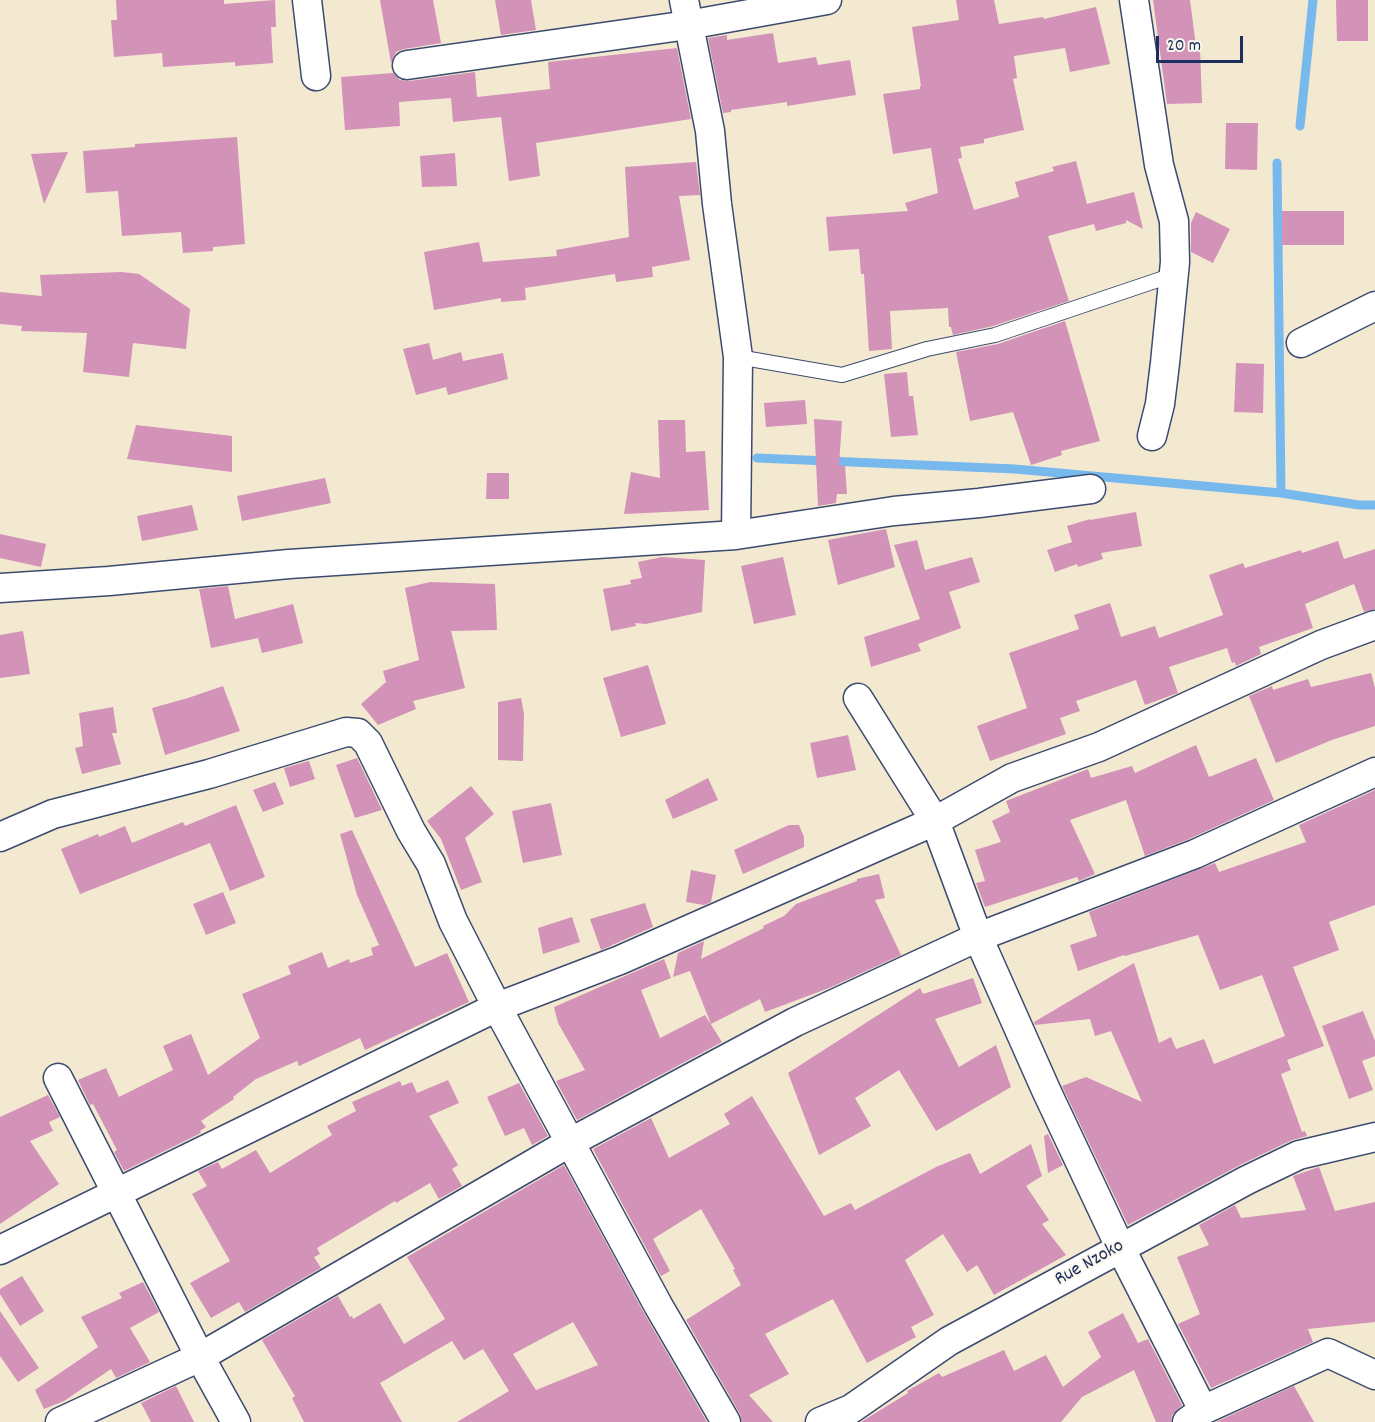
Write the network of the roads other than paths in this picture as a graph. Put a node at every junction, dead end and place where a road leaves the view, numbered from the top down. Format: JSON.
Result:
{"nodes":[{"id":1,"x":307,"y":0,"type":"edge"},
{"id":2,"x":827,"y":0,"type":"edge"},
{"id":3,"x":1134,"y":0,"type":"edge"},
{"id":4,"x":686,"y":13,"type":"edge"},
{"id":5,"x":406,"y":65,"type":"dead end"},
{"id":6,"x":316,"y":76,"type":"dead end"},
{"id":7,"x":1173,"y":274,"type":"junction"},
{"id":8,"x":1375,"y":306,"type":"edge"},
{"id":9,"x":1301,"y":343,"type":"dead end"},
{"id":10,"x":738,"y":357,"type":"junction"},
{"id":11,"x":1152,"y":436,"type":"dead end"},
{"id":12,"x":1091,"y":489,"type":"dead end"},
{"id":13,"x":736,"y":536,"type":"junction"},
{"id":14,"x":0,"y":588,"type":"edge"},
{"id":15,"x":1375,"y":625,"type":"edge"},
{"id":16,"x":858,"y":698,"type":"dead end"},
{"id":17,"x":1375,"y":772,"type":"edge"},
{"id":18,"x":935,"y":821,"type":"junction"},
{"id":19,"x":0,"y":837,"type":"edge"},
{"id":20,"x":978,"y":937,"type":"junction"},
{"id":21,"x":497,"y":1007,"type":"junction"},
{"id":22,"x":58,"y":1078,"type":"dead end"},
{"id":23,"x":1375,"y":1137,"type":"edge"},
{"id":24,"x":569,"y":1143,"type":"junction"},
{"id":25,"x":116,"y":1194,"type":"junction"},
{"id":26,"x":1120,"y":1247,"type":"junction"},
{"id":27,"x":0,"y":1250,"type":"edge"},
{"id":28,"x":200,"y":1357,"type":"junction"},
{"id":29,"x":1375,"y":1375,"type":"edge"},
{"id":30,"x":1194,"y":1418,"type":"edge"},
{"id":31,"x":60,"y":1422,"type":"edge"},
{"id":32,"x":236,"y":1422,"type":"edge"},
{"id":33,"x":726,"y":1422,"type":"edge"},
{"id":34,"x":820,"y":1422,"type":"edge"}],
"edges":[{"from":1,"to":6,"type":"street"},
{"from":2,"to":4,"type":"street"},
{"from":3,"to":7,"type":"street"},
{"from":4,"to":5,"type":"street"},
{"from":4,"to":10,"type":"street"},
{"from":7,"to":10,"type":"lane"},
{"from":7,"to":11,"type":"street"},
{"from":8,"to":9,"type":"street"},
{"from":10,"to":13,"type":"street"},
{"from":12,"to":13,"type":"street"},
{"from":13,"to":14,"type":"street"},
{"from":15,"to":18,"type":"street"},
{"from":16,"to":18,"type":"street"},
{"from":17,"to":20,"type":"street"},
{"from":18,"to":20,"type":"street"},
{"from":18,"to":21,"type":"street"},
{"from":19,"to":21,"type":"street"},
{"from":20,"to":24,"type":"street"},
{"from":20,"to":26,"type":"street"},
{"from":21,"to":24,"type":"street"},
{"from":21,"to":25,"type":"street"},
{"from":22,"to":25,"type":"street"},
{"from":23,"to":26,"type":"street","name":"Rue Nzoko"},
{"from":24,"to":28,"type":"street"},
{"from":24,"to":33,"type":"street"},
{"from":25,"to":27,"type":"street"},
{"from":25,"to":28,"type":"street"},
{"from":26,"to":30,"type":"street"},
{"from":26,"to":34,"type":"street","name":"Rue Nzoko"},
{"from":28,"to":31,"type":"street"},
{"from":28,"to":32,"type":"street"},
{"from":29,"to":30,"type":"street"}]}
